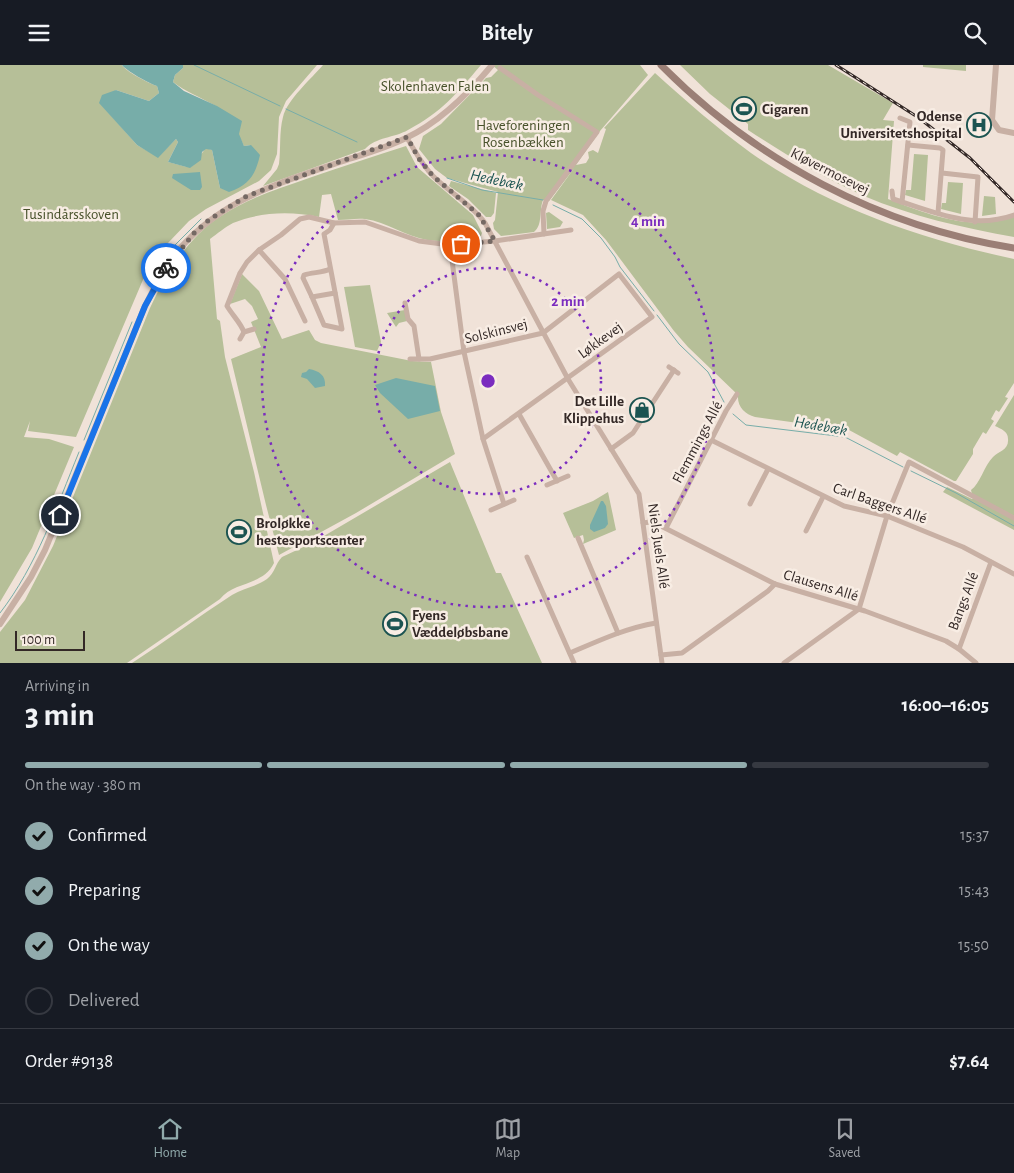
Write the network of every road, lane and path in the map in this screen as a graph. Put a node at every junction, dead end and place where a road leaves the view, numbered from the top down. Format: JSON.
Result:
{"nodes":[{"id":1,"x":487,"y":65,"type":"edge"},
{"id":2,"x":492,"y":65,"type":"edge"},
{"id":3,"x":661,"y":65,"type":"edge"},
{"id":4,"x":996,"y":65,"type":"edge"},
{"id":5,"x":500,"y":68,"type":"dead end"},
{"id":6,"x":446,"y":111,"type":"junction"},
{"id":7,"x":900,"y":118,"type":"dead end"},
{"id":8,"x":1014,"y":133,"type":"edge"},
{"id":9,"x":407,"y":137,"type":"junction"},
{"id":10,"x":908,"y":145,"type":"junction"},
{"id":11,"x":942,"y":173,"type":"junction"},
{"id":12,"x":892,"y":191,"type":"dead end"},
{"id":13,"x":902,"y":202,"type":"junction"},
{"id":14,"x":938,"y":213,"type":"junction"},
{"id":15,"x":1014,"y":215,"type":"edge"},
{"id":16,"x":976,"y":222,"type":"junction"},
{"id":17,"x":334,"y":223,"type":"junction"},
{"id":18,"x":571,"y":230,"type":"dead end"},
{"id":19,"x":544,"y":234,"type":"junction"},
{"id":20,"x":495,"y":241,"type":"junction"},
{"id":21,"x":450,"y":245,"type":"junction"},
{"id":22,"x":1014,"y":248,"type":"edge"},
{"id":23,"x":258,"y":251,"type":"junction"},
{"id":24,"x":330,"y":269,"type":"junction"},
{"id":25,"x":619,"y":274,"type":"joint"},
{"id":26,"x":335,"y":293,"type":"junction"},
{"id":27,"x":312,"y":297,"type":"junction"},
{"id":28,"x":405,"y":303,"type":"dead end"},
{"id":29,"x":305,"y":321,"type":"dead end"},
{"id":30,"x":254,"y":329,"type":"dead end"},
{"id":31,"x":244,"y":333,"type":"junction"},
{"id":32,"x":543,"y":333,"type":"junction"},
{"id":33,"x":240,"y":339,"type":"dead end"},
{"id":34,"x":464,"y":352,"type":"junction"},
{"id":35,"x":410,"y":359,"type":"dead end"},
{"id":36,"x":419,"y":359,"type":"junction"},
{"id":37,"x":674,"y":370,"type":"dead end"},
{"id":38,"x":568,"y":379,"type":"junction"},
{"id":39,"x":737,"y":394,"type":"dead end"},
{"id":40,"x":519,"y":414,"type":"junction"},
{"id":41,"x":483,"y":439,"type":"junction"},
{"id":42,"x":711,"y":440,"type":"junction"},
{"id":43,"x":612,"y":449,"type":"junction"},
{"id":44,"x":768,"y":469,"type":"junction"},
{"id":45,"x":568,"y":476,"type":"dead end"},
{"id":46,"x":557,"y":481,"type":"junction"},
{"id":47,"x":548,"y":485,"type":"dead end"},
{"id":48,"x":823,"y":497,"type":"junction"},
{"id":49,"x":514,"y":499,"type":"dead end"},
{"id":50,"x":504,"y":504,"type":"junction"},
{"id":51,"x":750,"y":504,"type":"dead end"},
{"id":52,"x":491,"y":510,"type":"dead end"},
{"id":53,"x":642,"y":513,"type":"junction"},
{"id":54,"x":887,"y":516,"type":"junction"},
{"id":55,"x":1014,"y":518,"type":"edge"},
{"id":56,"x":644,"y":523,"type":"junction"},
{"id":57,"x":659,"y":525,"type":"junction"},
{"id":58,"x":666,"y":528,"type":"junction"},
{"id":59,"x":806,"y":531,"type":"dead end"},
{"id":60,"x":578,"y":538,"type":"dead end"},
{"id":61,"x":527,"y":557,"type":"dead end"},
{"id":62,"x":991,"y":562,"type":"junction"},
{"id":63,"x":1014,"y":575,"type":"edge"},
{"id":64,"x":775,"y":584,"type":"junction"},
{"id":65,"x":859,"y":609,"type":"junction"},
{"id":66,"x":0,"y":623,"type":"edge"},
{"id":67,"x":656,"y":623,"type":"junction"},
{"id":68,"x":618,"y":633,"type":"junction"},
{"id":69,"x":959,"y":649,"type":"junction"},
{"id":70,"x":570,"y":653,"type":"junction"},
{"id":71,"x":661,"y":655,"type":"junction"},
{"id":72,"x":793,"y":661,"type":"edge"},
{"id":73,"x":574,"y":663,"type":"edge"},
{"id":74,"x":662,"y":663,"type":"edge"},
{"id":75,"x":784,"y":663,"type":"edge"},
{"id":76,"x":976,"y":663,"type":"edge"}],
"edges":[{"from":1,"to":6,"type":"street"},
{"from":2,"to":6,"type":"street"},
{"from":3,"to":22,"type":"main road","name":"Kløvermosevej"},
{"from":4,"to":8,"type":"street"},
{"from":5,"to":19,"type":"street"},
{"from":6,"to":9,"type":"street"},
{"from":7,"to":10,"type":"street"},
{"from":9,"to":20,"type":"street","name":"Niels Juels Allé"},
{"from":9,"to":66,"type":"street"},
{"from":10,"to":11,"type":"street"},
{"from":10,"to":13,"type":"street"},
{"from":11,"to":14,"type":"street"},
{"from":11,"to":16,"type":"street"},
{"from":12,"to":13,"type":"street"},
{"from":13,"to":14,"type":"street"},
{"from":14,"to":16,"type":"street"},
{"from":15,"to":16,"type":"street"},
{"from":17,"to":21,"type":"street"},
{"from":17,"to":23,"type":"street"},
{"from":17,"to":24,"type":"street"},
{"from":18,"to":19,"type":"street"},
{"from":19,"to":20,"type":"street"},
{"from":20,"to":21,"type":"street"},
{"from":20,"to":32,"type":"street","name":"Niels Juels Allé"},
{"from":21,"to":34,"type":"street"},
{"from":23,"to":29,"type":"street"},
{"from":23,"to":31,"type":"street"},
{"from":24,"to":26,"type":"street"},
{"from":24,"to":27,"type":"street"},
{"from":25,"to":32,"type":"street","name":"Solskinsvej"},
{"from":25,"to":38,"type":"street","name":"Løkkevej"},
{"from":26,"to":27,"type":"street"},
{"from":26,"to":27,"type":"street"},
{"from":28,"to":36,"type":"street"},
{"from":30,"to":31,"type":"street"},
{"from":31,"to":33,"type":"street"},
{"from":32,"to":34,"type":"street","name":"Solskinsvej"},
{"from":32,"to":38,"type":"street","name":"Niels Juels Allé"},
{"from":34,"to":36,"type":"street","name":"Solskinsvej"},
{"from":34,"to":41,"type":"street"},
{"from":35,"to":36,"type":"street","name":"Solskinsvej"},
{"from":37,"to":43,"type":"street"},
{"from":38,"to":40,"type":"street","name":"Løkkevej"},
{"from":38,"to":43,"type":"street","name":"Niels Juels Allé"},
{"from":39,"to":42,"type":"street","name":"Flemmings Allé"},
{"from":40,"to":41,"type":"street","name":"Løkkevej"},
{"from":40,"to":46,"type":"street"},
{"from":41,"to":50,"type":"street"},
{"from":42,"to":44,"type":"street","name":"Carl Baggers Allé"},
{"from":42,"to":58,"type":"street","name":"Flemmings Allé"},
{"from":43,"to":53,"type":"street","name":"Niels Juels Allé"},
{"from":44,"to":48,"type":"street","name":"Carl Baggers Allé"},
{"from":44,"to":51,"type":"street"},
{"from":45,"to":46,"type":"street"},
{"from":46,"to":47,"type":"street"},
{"from":48,"to":54,"type":"street","name":"Carl Baggers Allé"},
{"from":48,"to":59,"type":"street"},
{"from":49,"to":50,"type":"street"},
{"from":50,"to":52,"type":"street"},
{"from":53,"to":56,"type":"street","name":"Niels Juels Allé"},
{"from":53,"to":57,"type":"street","name":"Clausens Allé"},
{"from":54,"to":55,"type":"street"},
{"from":54,"to":62,"type":"street","name":"Carl Baggers Allé"},
{"from":54,"to":65,"type":"street"},
{"from":56,"to":57,"type":"street","name":"Clausens Allé"},
{"from":56,"to":67,"type":"street","name":"Niels Juels Allé"},
{"from":57,"to":58,"type":"street","name":"Clausens Allé"},
{"from":58,"to":64,"type":"street","name":"Clausens Allé"},
{"from":60,"to":68,"type":"street"},
{"from":61,"to":70,"type":"street"},
{"from":62,"to":63,"type":"street","name":"Carl Baggers Allé"},
{"from":62,"to":69,"type":"street","name":"Bangs Allé"},
{"from":64,"to":65,"type":"street","name":"Clausens Allé"},
{"from":64,"to":71,"type":"street"},
{"from":65,"to":69,"type":"street","name":"Clausens Allé"},
{"from":65,"to":72,"type":"street"},
{"from":67,"to":68,"type":"street"},
{"from":67,"to":71,"type":"street","name":"Niels Juels Allé"},
{"from":68,"to":70,"type":"street"},
{"from":69,"to":76,"type":"street","name":"Clausens Allé"},
{"from":70,"to":73,"type":"street"},
{"from":71,"to":74,"type":"street","name":"Niels Juels Allé"},
{"from":72,"to":75,"type":"street"}]}
